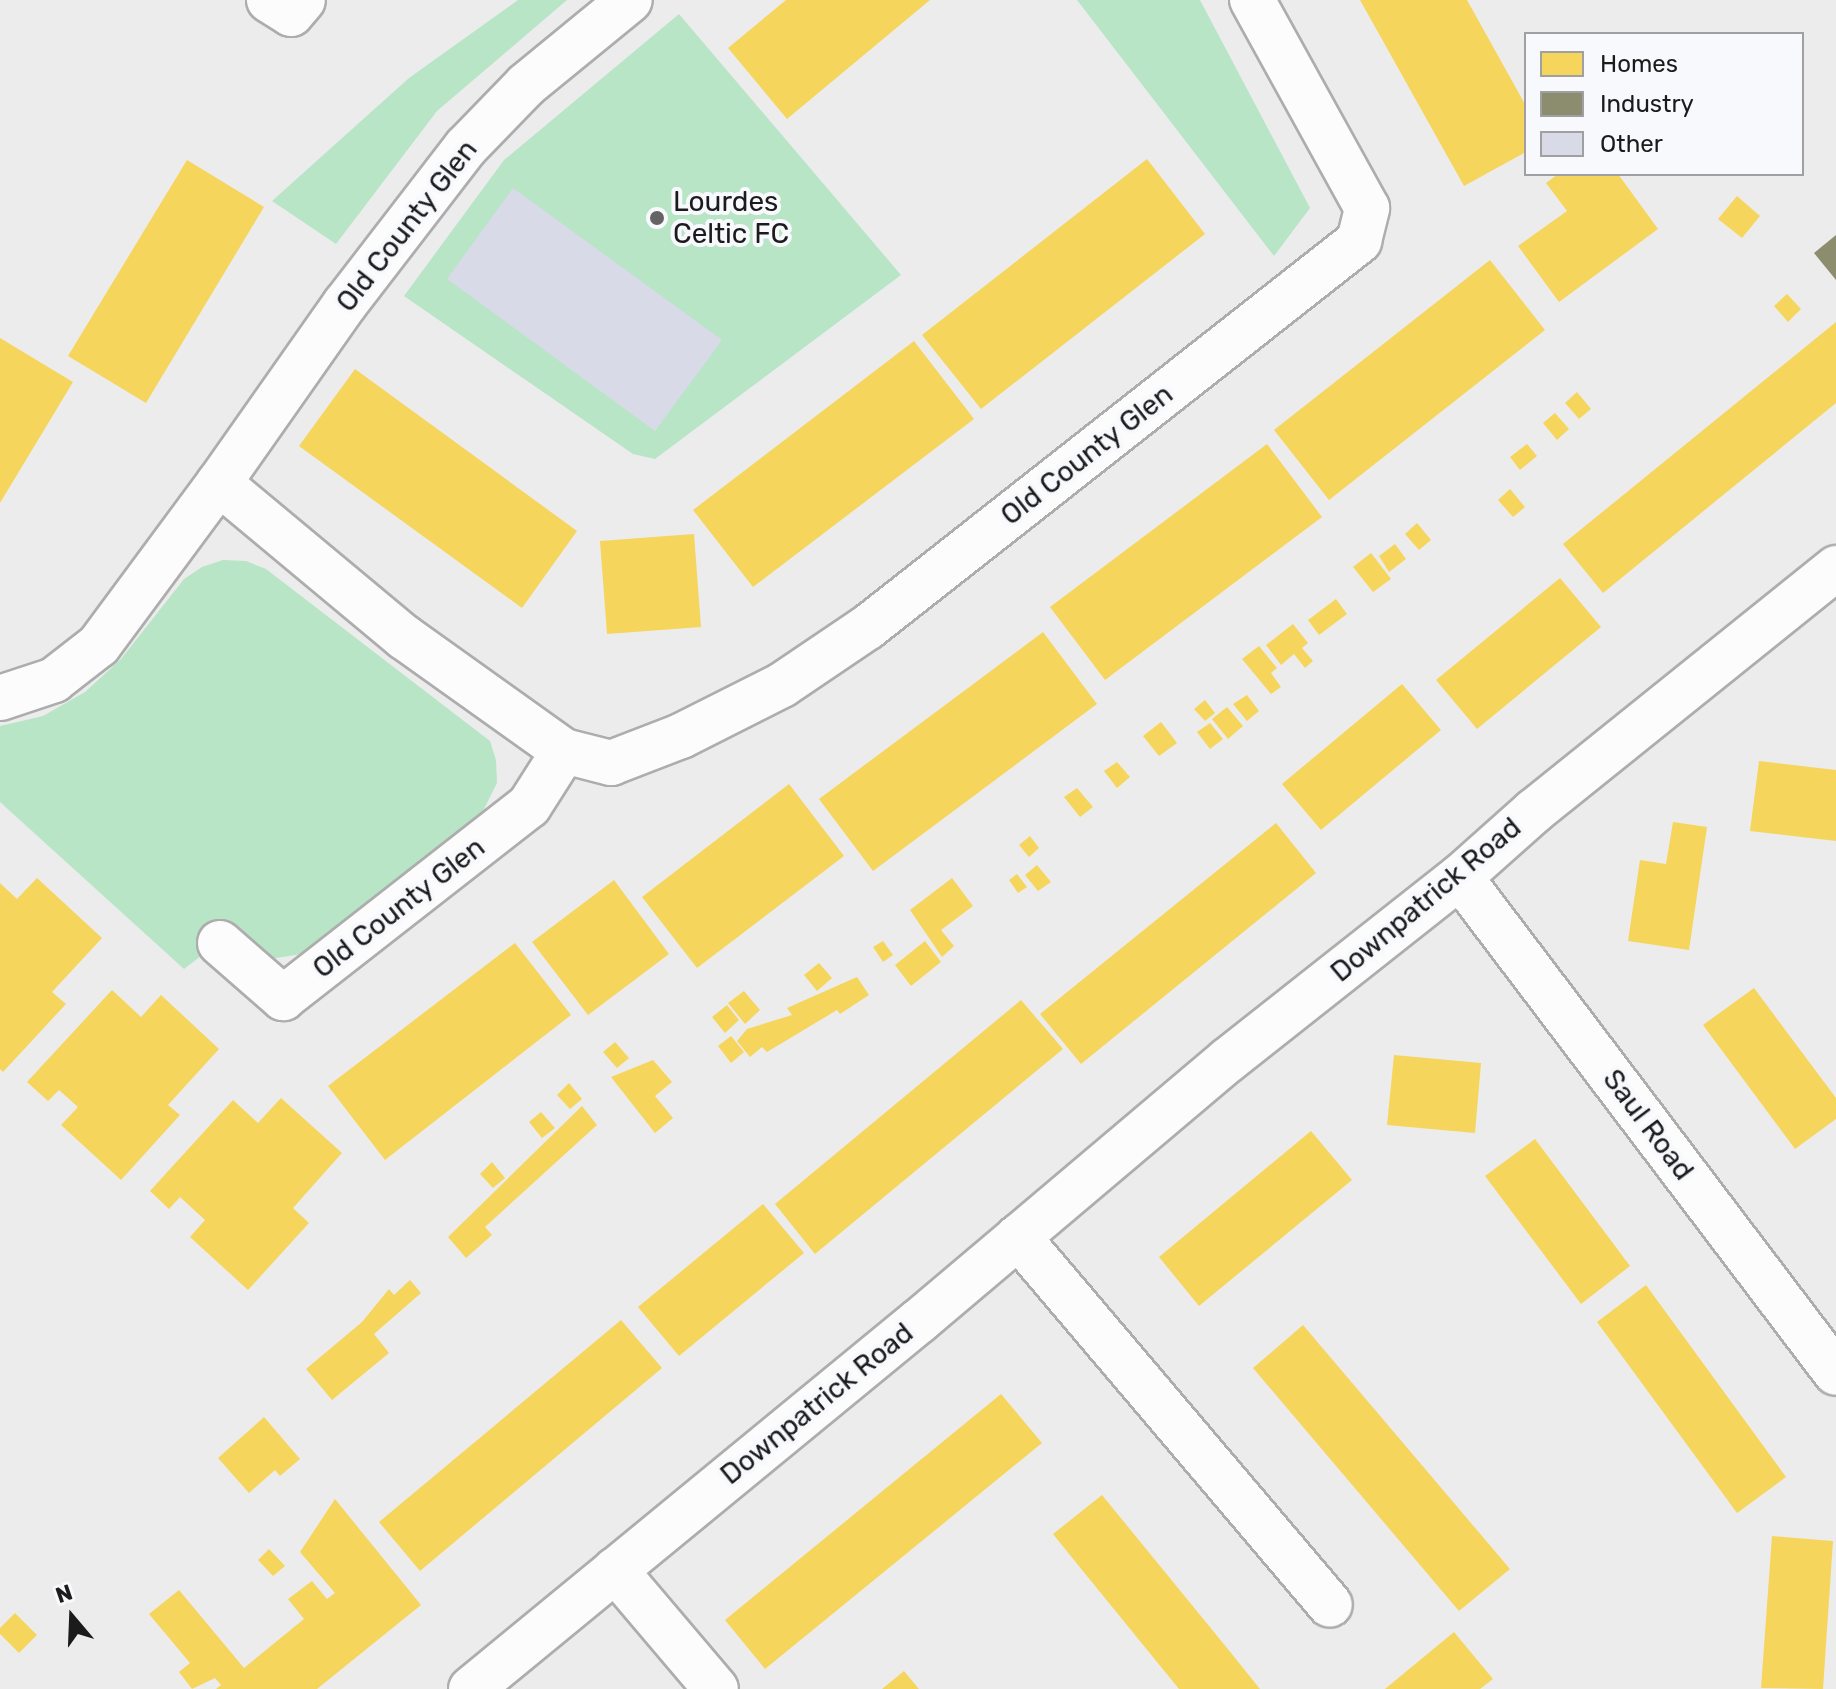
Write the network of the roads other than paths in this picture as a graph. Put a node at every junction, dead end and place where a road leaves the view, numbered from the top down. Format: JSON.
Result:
{"nodes":[{"id":1,"x":269,"y":0,"type":"edge"},
{"id":2,"x":303,"y":0,"type":"edge"},
{"id":3,"x":630,"y":0,"type":"edge"},
{"id":4,"x":1252,"y":0,"type":"edge"},
{"id":5,"x":219,"y":483,"type":"junction"},
{"id":6,"x":1836,"y":568,"type":"edge"},
{"id":7,"x":0,"y":698,"type":"edge"},
{"id":8,"x":564,"y":751,"type":"junction"},
{"id":9,"x":1460,"y":877,"type":"junction"},
{"id":10,"x":220,"y":943,"type":"dead end"},
{"id":11,"x":1018,"y":1237,"type":"junction"},
{"id":12,"x":1836,"y":1373,"type":"edge"},
{"id":13,"x":615,"y":1570,"type":"junction"},
{"id":14,"x":1330,"y":1605,"type":"dead end"},
{"id":15,"x":471,"y":1689,"type":"edge"},
{"id":16,"x":716,"y":1689,"type":"edge"}],
"edges":[{"from":1,"to":2,"type":"street"},
{"from":3,"to":5,"type":"street","name":"Old County Glen"},
{"from":4,"to":8,"type":"street","name":"Old County Glen"},
{"from":5,"to":7,"type":"street","name":"Old County Glen"},
{"from":5,"to":8,"type":"street","name":"Old County Glen"},
{"from":6,"to":9,"type":"street","name":"Downpatrick Road"},
{"from":8,"to":10,"type":"street","name":"Old County Glen"},
{"from":9,"to":11,"type":"street","name":"Downpatrick Road"},
{"from":9,"to":12,"type":"street","name":"Saul Road"},
{"from":11,"to":13,"type":"street","name":"Downpatrick Road"},
{"from":11,"to":14,"type":"street"},
{"from":13,"to":15,"type":"street","name":"Downpatrick Road"},
{"from":13,"to":16,"type":"street"}]}
